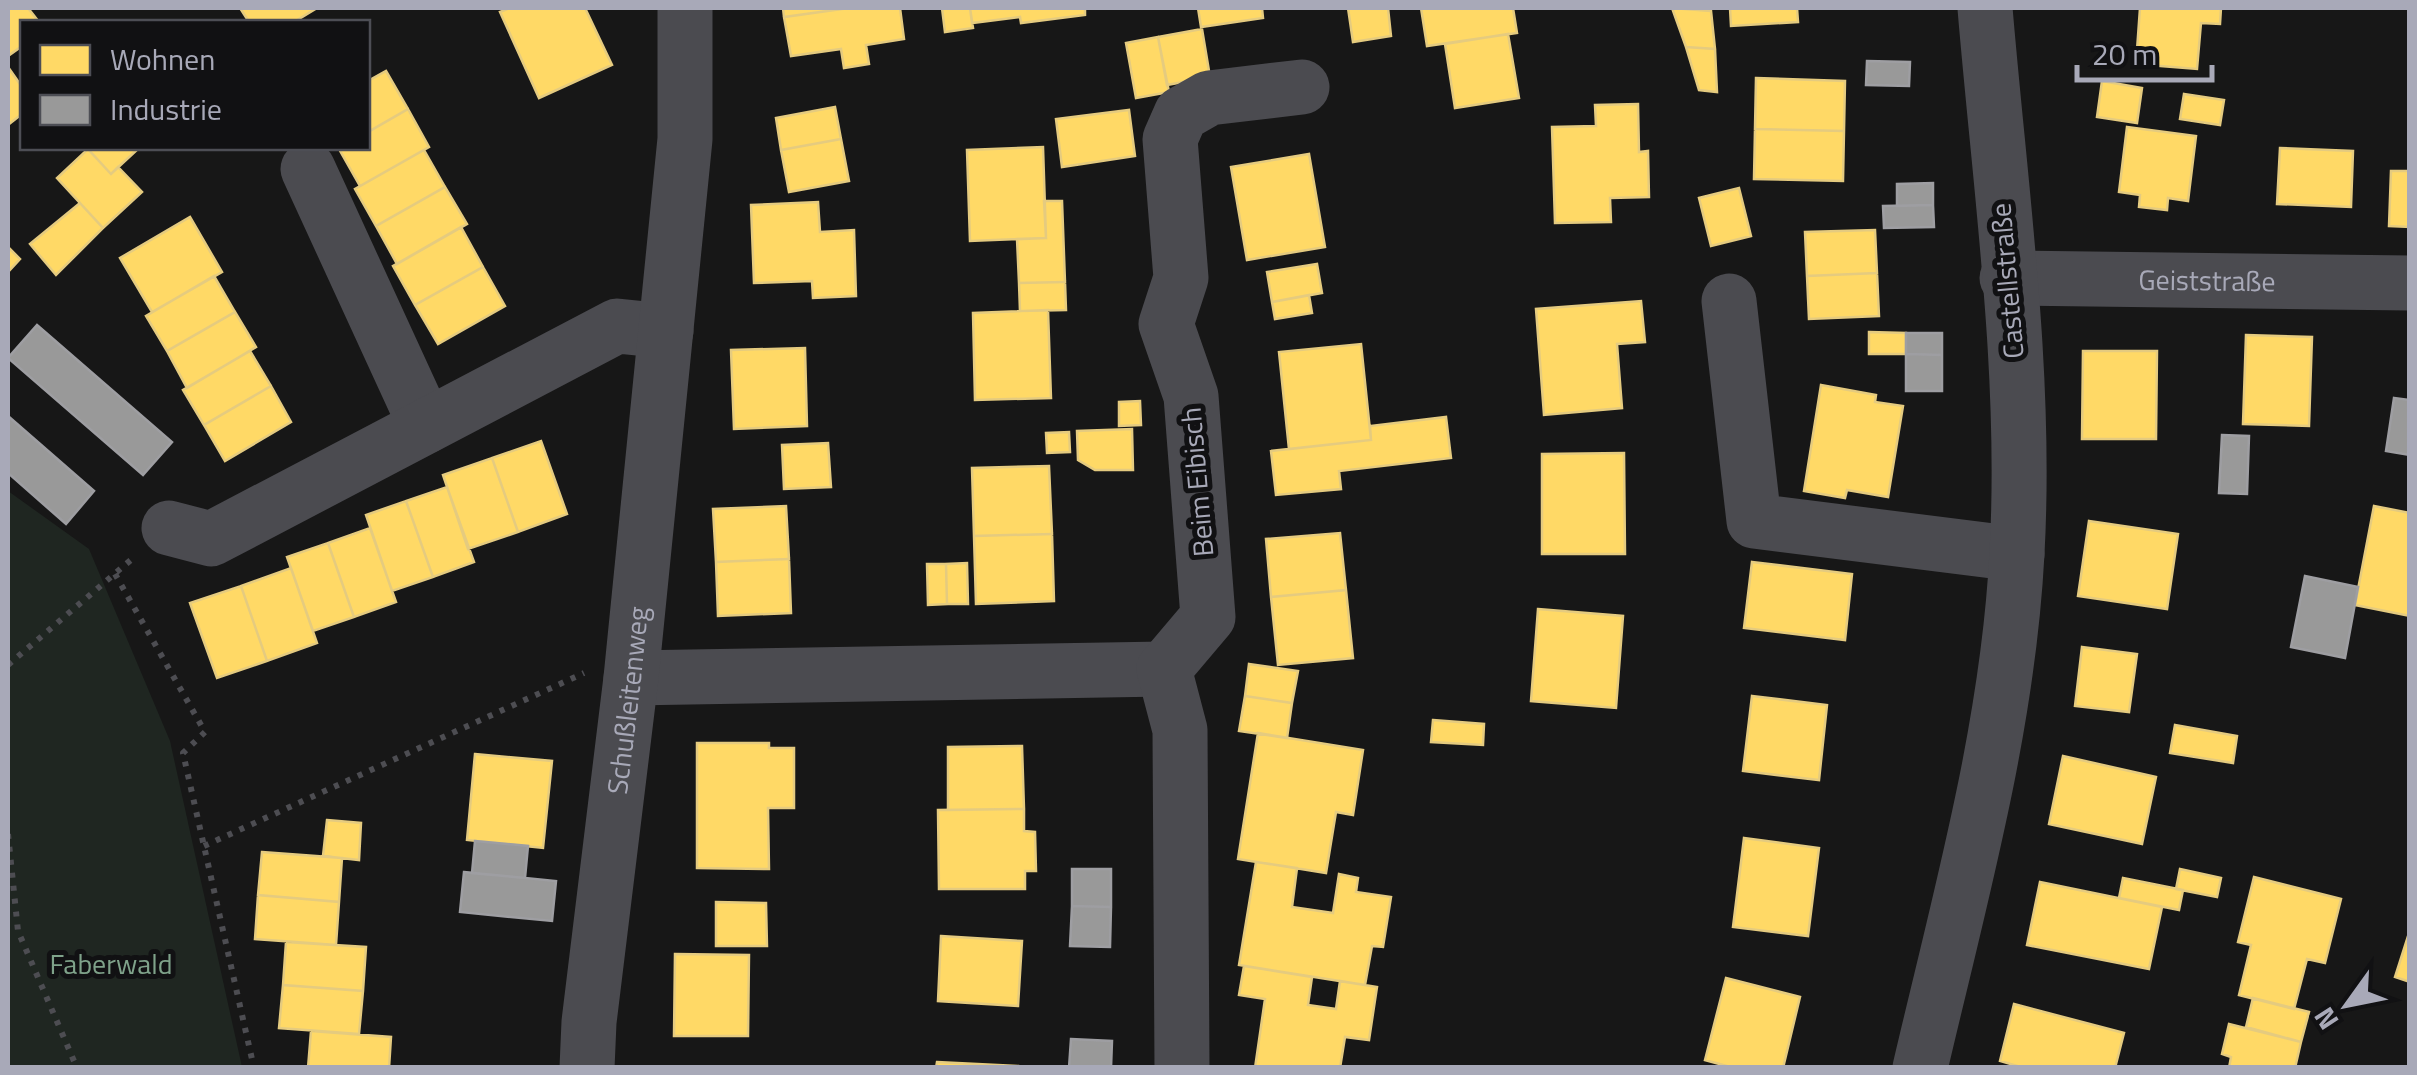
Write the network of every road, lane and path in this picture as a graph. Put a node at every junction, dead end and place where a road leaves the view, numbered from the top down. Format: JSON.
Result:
{"nodes":[{"id":1,"x":685,"y":8,"type":"edge"},
{"id":2,"x":1985,"y":8,"type":"edge"},
{"id":3,"x":1302,"y":87,"type":"dead end"},
{"id":4,"x":308,"y":170,"type":"dead end"},
{"id":5,"x":2007,"y":278,"type":"junction"},
{"id":6,"x":2410,"y":283,"type":"edge"},
{"id":7,"x":1729,"y":302,"type":"dead end"},
{"id":8,"x":666,"y":331,"type":"junction"},
{"id":9,"x":426,"y":426,"type":"junction"},
{"id":10,"x":169,"y":528,"type":"joint"},
{"id":11,"x":2017,"y":554,"type":"junction"},
{"id":12,"x":115,"y":574,"type":"junction"},
{"id":13,"x":8,"y":665,"type":"edge"},
{"id":14,"x":1164,"y":669,"type":"junction"},
{"id":15,"x":630,"y":678,"type":"junction"},
{"id":16,"x":8,"y":834,"type":"edge"},
{"id":17,"x":204,"y":846,"type":"junction"},
{"id":18,"x":18,"y":932,"type":"junction"},
{"id":19,"x":8,"y":942,"type":"edge"},
{"id":20,"x":77,"y":1068,"type":"edge"},
{"id":21,"x":254,"y":1068,"type":"edge"},
{"id":22,"x":587,"y":1068,"type":"edge"},
{"id":23,"x":1182,"y":1068,"type":"edge"},
{"id":24,"x":1920,"y":1068,"type":"edge"}],
"edges":[{"from":1,"to":8,"type":"street","name":"Schußleitenweg"},
{"from":2,"to":5,"type":"street","name":"Castellstraße"},
{"from":3,"to":14,"type":"street","name":"Beim Eibisch"},
{"from":4,"to":9,"type":"street"},
{"from":5,"to":6,"type":"street","name":"Geiststraße"},
{"from":5,"to":11,"type":"street","name":"Castellstraße"},
{"from":7,"to":11,"type":"street"},
{"from":8,"to":9,"type":"street"},
{"from":8,"to":15,"type":"street","name":"Schußleitenweg"},
{"from":9,"to":10,"type":"street"},
{"from":10,"to":12,"type":"path"},
{"from":11,"to":24,"type":"street","name":"Castellstraße"},
{"from":12,"to":13,"type":"path"},
{"from":12,"to":17,"type":"path"},
{"from":14,"to":15,"type":"street"},
{"from":14,"to":23,"type":"street"},
{"from":15,"to":17,"type":"path"},
{"from":15,"to":22,"type":"street","name":"Schußleitenweg"},
{"from":16,"to":18,"type":"path"},
{"from":17,"to":21,"type":"path"},
{"from":18,"to":19,"type":"path"},
{"from":18,"to":20,"type":"path"}]}
